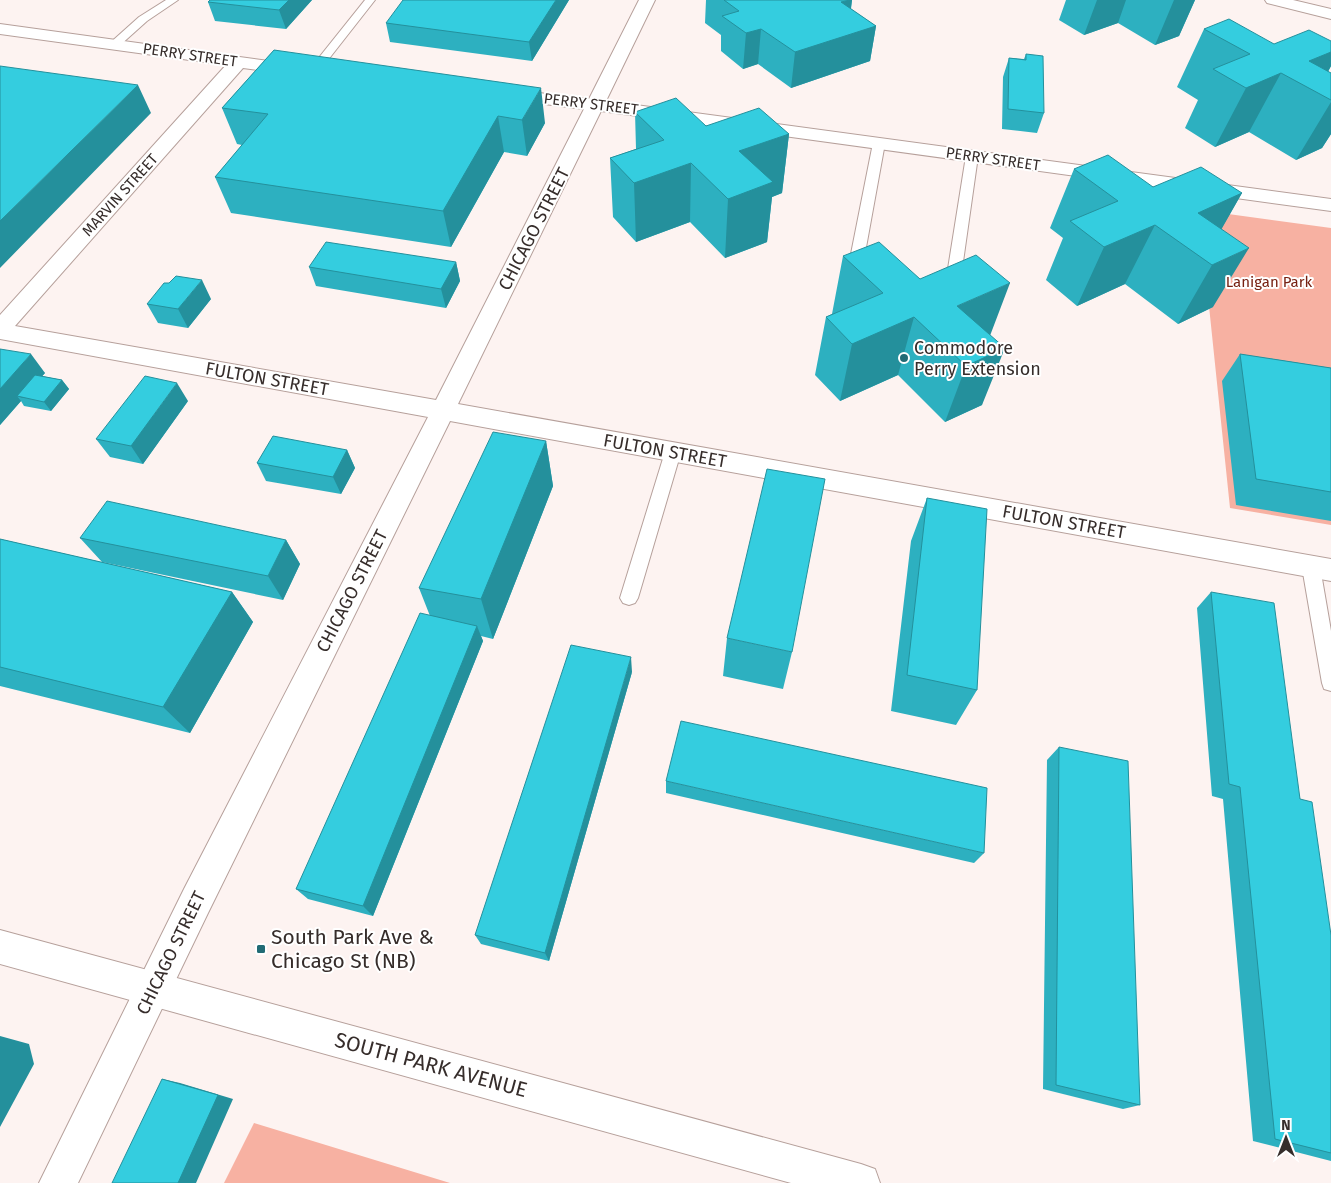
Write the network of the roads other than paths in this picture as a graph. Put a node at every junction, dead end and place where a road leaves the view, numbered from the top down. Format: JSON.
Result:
{"nodes":[{"id":1,"x":173,"y":0,"type":"edge"},
{"id":2,"x":370,"y":0,"type":"edge"},
{"id":3,"x":647,"y":0,"type":"edge"},
{"id":4,"x":1273,"y":0,"type":"edge"},
{"id":5,"x":1331,"y":14,"type":"edge"},
{"id":6,"x":0,"y":29,"type":"edge"},
{"id":7,"x":114,"y":45,"type":"junction"},
{"id":8,"x":239,"y":62,"type":"junction"},
{"id":9,"x":313,"y":72,"type":"junction"},
{"id":10,"x":332,"y":74,"type":"edge"},
{"id":11,"x":489,"y":92,"type":"edge"},
{"id":12,"x":596,"y":104,"type":"junction"},
{"id":13,"x":879,"y":143,"type":"junction"},
{"id":14,"x":972,"y":156,"type":"junction"},
{"id":15,"x":1331,"y":205,"type":"edge"},
{"id":16,"x":869,"y":283,"type":"edge"},
{"id":17,"x":939,"y":288,"type":"edge"},
{"id":18,"x":0,"y":330,"type":"edge"},
{"id":19,"x":444,"y":410,"type":"junction"},
{"id":20,"x":673,"y":452,"type":"junction"},
{"id":21,"x":1321,"y":568,"type":"edge"},
{"id":22,"x":629,"y":598,"type":"dead end"},
{"id":23,"x":1331,"y":683,"type":"edge"},
{"id":24,"x":0,"y":947,"type":"edge"},
{"id":25,"x":153,"y":989,"type":"junction"},
{"id":26,"x":58,"y":1183,"type":"edge"},
{"id":27,"x":861,"y":1183,"type":"edge"}],
"edges":[{"from":1,"to":7,"type":"lane"},
{"from":2,"to":9,"type":"lane"},
{"from":3,"to":12,"type":"street","name":"CHICAGO STREET"},
{"from":4,"to":5,"type":"street"},
{"from":6,"to":7,"type":"street","name":"PERRY STREET"},
{"from":7,"to":8,"type":"street","name":"PERRY STREET"},
{"from":8,"to":9,"type":"street","name":"PERRY STREET"},
{"from":8,"to":18,"type":"street","name":"MARVIN STREET"},
{"from":9,"to":10,"type":"street","name":"PERRY STREET"},
{"from":11,"to":12,"type":"street","name":"PERRY STREET"},
{"from":12,"to":13,"type":"street","name":"PERRY STREET"},
{"from":12,"to":19,"type":"street","name":"CHICAGO STREET"},
{"from":13,"to":14,"type":"street","name":"PERRY STREET"},
{"from":13,"to":16,"type":"lane"},
{"from":14,"to":15,"type":"street","name":"PERRY STREET"},
{"from":14,"to":17,"type":"lane"},
{"from":18,"to":19,"type":"street","name":"FULTON STREET"},
{"from":19,"to":20,"type":"street","name":"FULTON STREET"},
{"from":19,"to":25,"type":"street","name":"CHICAGO STREET"},
{"from":20,"to":21,"type":"street","name":"FULTON STREET"},
{"from":20,"to":22,"type":"lane"},
{"from":21,"to":23,"type":"lane"},
{"from":24,"to":25,"type":"street","name":"SOUTH PARK AVENUE"},
{"from":25,"to":26,"type":"street","name":"CHICAGO STREET"},
{"from":25,"to":27,"type":"street","name":"SOUTH PARK AVENUE"}]}
